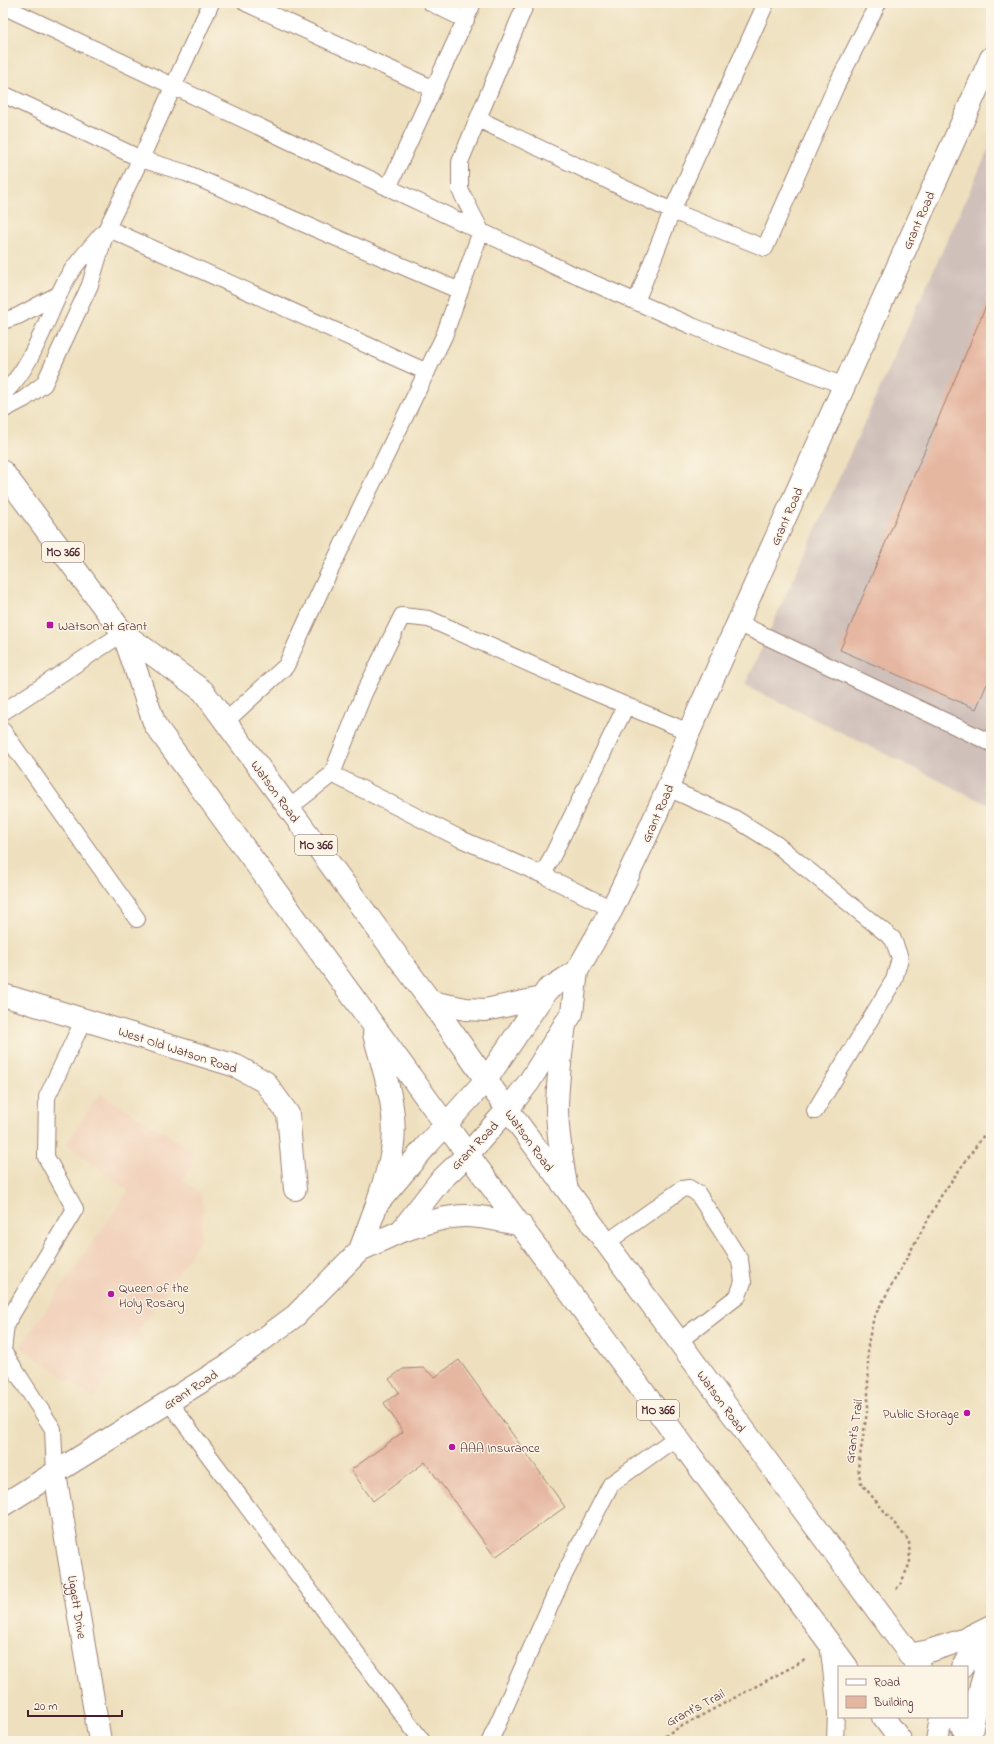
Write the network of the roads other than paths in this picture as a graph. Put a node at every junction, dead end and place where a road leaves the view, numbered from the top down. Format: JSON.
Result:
{"nodes":[{"id":1,"x":211,"y":3,"type":"edge"},
{"id":2,"x":246,"y":3,"type":"edge"},
{"id":3,"x":431,"y":3,"type":"edge"},
{"id":4,"x":473,"y":3,"type":"edge"},
{"id":5,"x":526,"y":3,"type":"edge"},
{"id":6,"x":766,"y":3,"type":"edge"},
{"id":7,"x":878,"y":3,"type":"edge"},
{"id":8,"x":3,"y":6,"type":"edge"},
{"id":9,"x":466,"y":20,"type":"junction"},
{"id":10,"x":991,"y":58,"type":"edge"},
{"id":11,"x":174,"y":87,"type":"junction"},
{"id":12,"x":434,"y":88,"type":"junction"},
{"id":13,"x":3,"y":94,"type":"edge"},
{"id":14,"x":478,"y":119,"type":"junction"},
{"id":15,"x":141,"y":159,"type":"junction"},
{"id":16,"x":388,"y":188,"type":"junction"},
{"id":17,"x":672,"y":211,"type":"junction"},
{"id":18,"x":107,"y":228,"type":"junction"},
{"id":19,"x":481,"y":231,"type":"junction"},
{"id":20,"x":460,"y":291,"type":"junction"},
{"id":21,"x":59,"y":294,"type":"junction"},
{"id":22,"x":636,"y":302,"type":"junction"},
{"id":23,"x":3,"y":321,"type":"edge"},
{"id":24,"x":427,"y":372,"type":"junction"},
{"id":25,"x":844,"y":386,"type":"junction"},
{"id":26,"x":3,"y":394,"type":"edge"},
{"id":27,"x":3,"y":410,"type":"edge"},
{"id":28,"x":3,"y":472,"type":"edge"},
{"id":29,"x":738,"y":623,"type":"junction"},
{"id":30,"x":123,"y":633,"type":"junction"},
{"id":31,"x":626,"y":706,"type":"junction"},
{"id":32,"x":3,"y":712,"type":"edge"},
{"id":33,"x":225,"y":722,"type":"junction"},
{"id":34,"x":3,"y":732,"type":"edge"},
{"id":35,"x":689,"y":732,"type":"junction"},
{"id":36,"x":991,"y":743,"type":"edge"},
{"id":37,"x":332,"y":774,"type":"junction"},
{"id":38,"x":668,"y":788,"type":"junction"},
{"id":39,"x":289,"y":808,"type":"junction"},
{"id":40,"x":543,"y":875,"type":"junction"},
{"id":41,"x":612,"y":910,"type":"junction"},
{"id":42,"x":137,"y":919,"type":"dead end"},
{"id":43,"x":577,"y":971,"type":"junction"},
{"id":44,"x":3,"y":995,"type":"edge"},
{"id":45,"x":542,"y":998,"type":"junction"},
{"id":46,"x":430,"y":1002,"type":"junction"},
{"id":47,"x":84,"y":1018,"type":"junction"},
{"id":48,"x":371,"y":1022,"type":"junction"},
{"id":49,"x":565,"y":1024,"type":"junction"},
{"id":50,"x":486,"y":1080,"type":"junction"},
{"id":51,"x":508,"y":1109,"type":"junction"},
{"id":52,"x":815,"y":1111,"type":"dead end"},
{"id":53,"x":446,"y":1125,"type":"junction"},
{"id":54,"x":468,"y":1154,"type":"junction"},
{"id":55,"x":566,"y":1188,"type":"junction"},
{"id":56,"x":295,"y":1189,"type":"dead end"},
{"id":57,"x":377,"y":1204,"type":"junction"},
{"id":58,"x":521,"y":1225,"type":"junction"},
{"id":59,"x":401,"y":1231,"type":"junction"},
{"id":60,"x":606,"y":1243,"type":"junction"},
{"id":61,"x":360,"y":1250,"type":"junction"},
{"id":62,"x":679,"y":1341,"type":"junction"},
{"id":63,"x":169,"y":1402,"type":"junction"},
{"id":64,"x":677,"y":1437,"type":"junction"},
{"id":65,"x":55,"y":1474,"type":"junction"},
{"id":66,"x":3,"y":1505,"type":"edge"},
{"id":67,"x":991,"y":1626,"type":"edge"},
{"id":68,"x":991,"y":1631,"type":"edge"},
{"id":69,"x":828,"y":1642,"type":"junction"},
{"id":70,"x":991,"y":1652,"type":"edge"},
{"id":71,"x":906,"y":1657,"type":"edge"},
{"id":72,"x":846,"y":1666,"type":"edge"},
{"id":73,"x":963,"y":1666,"type":"edge"},
{"id":74,"x":884,"y":1718,"type":"edge"},
{"id":75,"x":903,"y":1718,"type":"edge"},
{"id":76,"x":941,"y":1718,"type":"edge"},
{"id":77,"x":956,"y":1718,"type":"edge"},
{"id":78,"x":971,"y":1740,"type":"edge"},
{"id":79,"x":100,"y":1741,"type":"edge"},
{"id":80,"x":422,"y":1741,"type":"edge"},
{"id":81,"x":490,"y":1741,"type":"edge"},
{"id":82,"x":835,"y":1741,"type":"edge"},
{"id":83,"x":902,"y":1741,"type":"edge"},
{"id":84,"x":937,"y":1741,"type":"edge"}],
"edges":[{"from":1,"to":11,"type":"lane"},
{"from":2,"to":12,"type":"lane"},
{"from":3,"to":9,"type":"lane"},
{"from":4,"to":9,"type":"lane"},
{"from":5,"to":14,"type":"lane"},
{"from":6,"to":17,"type":"lane"},
{"from":7,"to":17,"type":"lane"},
{"from":8,"to":11,"type":"lane"},
{"from":9,"to":12,"type":"lane"},
{"from":10,"to":25,"type":"main road","name":"Grant Road"},
{"from":11,"to":15,"type":"lane"},
{"from":11,"to":16,"type":"lane"},
{"from":12,"to":16,"type":"lane"},
{"from":13,"to":15,"type":"lane"},
{"from":14,"to":17,"type":"lane"},
{"from":14,"to":19,"type":"lane"},
{"from":15,"to":18,"type":"lane"},
{"from":15,"to":20,"type":"lane"},
{"from":16,"to":19,"type":"lane"},
{"from":17,"to":22,"type":"lane"},
{"from":18,"to":21,"type":"lane"},
{"from":18,"to":24,"type":"lane"},
{"from":18,"to":27,"type":"lane"},
{"from":19,"to":20,"type":"lane"},
{"from":19,"to":22,"type":"lane"},
{"from":20,"to":24,"type":"lane"},
{"from":21,"to":23,"type":"lane"},
{"from":21,"to":26,"type":"lane"},
{"from":22,"to":25,"type":"lane"},
{"from":24,"to":33,"type":"lane"},
{"from":25,"to":29,"type":"main road","name":"Grant Road"},
{"from":28,"to":30,"type":"main road","name":"Watson Road","number":"MO 366"},
{"from":29,"to":35,"type":"main road","name":"Grant Road"},
{"from":29,"to":36,"type":"lane"},
{"from":30,"to":32,"type":"lane"},
{"from":30,"to":33,"type":"main road","name":"Watson Road","number":"MO 366"},
{"from":30,"to":48,"type":"main road","name":"Watson Road","number":"MO 366"},
{"from":31,"to":35,"type":"lane"},
{"from":31,"to":37,"type":"lane"},
{"from":31,"to":40,"type":"lane"},
{"from":33,"to":39,"type":"main road","name":"Watson Road","number":"MO 366"},
{"from":34,"to":42,"type":"lane"},
{"from":35,"to":38,"type":"main road","name":"Grant Road"},
{"from":37,"to":39,"type":"lane"},
{"from":37,"to":40,"type":"lane"},
{"from":38,"to":41,"type":"main road","name":"Grant Road"},
{"from":38,"to":52,"type":"lane"},
{"from":39,"to":46,"type":"main road","name":"Watson Road","number":"MO 366"},
{"from":40,"to":41,"type":"lane"},
{"from":41,"to":43,"type":"main road","name":"Grant Road"},
{"from":43,"to":45,"type":"main road","name":"Grant Road"},
{"from":43,"to":49,"type":"main road","name":"Grant Road"},
{"from":44,"to":47,"type":"main road","name":"West Old Watson Road"},
{"from":45,"to":46,"type":"main road"},
{"from":45,"to":50,"type":"main road","name":"Grant Road"},
{"from":46,"to":50,"type":"main road","name":"Watson Road","number":"MO 366"},
{"from":47,"to":56,"type":"main road","name":"West Old Watson Road"},
{"from":47,"to":65,"type":"lane"},
{"from":48,"to":53,"type":"main road","name":"Watson Road","number":"MO 366"},
{"from":48,"to":57,"type":"main road"},
{"from":49,"to":51,"type":"main road","name":"Grant Road"},
{"from":49,"to":55,"type":"main road"},
{"from":50,"to":51,"type":"main road","name":"Watson Road","number":"MO 366"},
{"from":50,"to":53,"type":"main road","name":"Grant Road"},
{"from":51,"to":54,"type":"main road","name":"Grant Road"},
{"from":51,"to":55,"type":"main road","name":"Watson Road","number":"MO 366"},
{"from":53,"to":54,"type":"main road","name":"Watson Road","number":"MO 366"},
{"from":53,"to":57,"type":"main road","name":"Grant Road"},
{"from":54,"to":58,"type":"main road","name":"Watson Road","number":"MO 366"},
{"from":54,"to":59,"type":"main road","name":"Grant Road"},
{"from":55,"to":60,"type":"main road","name":"Watson Road","number":"MO 366"},
{"from":57,"to":61,"type":"main road","name":"Grant Road"},
{"from":58,"to":59,"type":"main road"},
{"from":58,"to":64,"type":"main road","name":"Watson Road","number":"MO 366"},
{"from":59,"to":61,"type":"main road","name":"Grant Road"},
{"from":60,"to":62,"type":"main road","name":"Watson Road","number":"MO 366"},
{"from":60,"to":62,"type":"lane"},
{"from":61,"to":63,"type":"main road","name":"Grant Road"},
{"from":62,"to":71,"type":"main road","name":"Watson Road","number":"MO 366"},
{"from":63,"to":65,"type":"main road","name":"Grant Road"},
{"from":63,"to":80,"type":"lane"},
{"from":64,"to":69,"type":"main road","name":"Watson Road","number":"MO 366"},
{"from":64,"to":81,"type":"lane"},
{"from":65,"to":66,"type":"main road","name":"Grant Road"},
{"from":65,"to":79,"type":"main road","name":"Liggett Drive"},
{"from":67,"to":71,"type":"main road"},
{"from":68,"to":73,"type":"main road"},
{"from":69,"to":72,"type":"main road","name":"Watson Road","number":"MO 366"},
{"from":69,"to":82,"type":"lane"},
{"from":70,"to":78,"type":"main road"},
{"from":74,"to":83,"type":"main road"},
{"from":75,"to":83,"type":"main road"},
{"from":76,"to":84,"type":"main road"},
{"from":77,"to":78,"type":"main road"}]}
